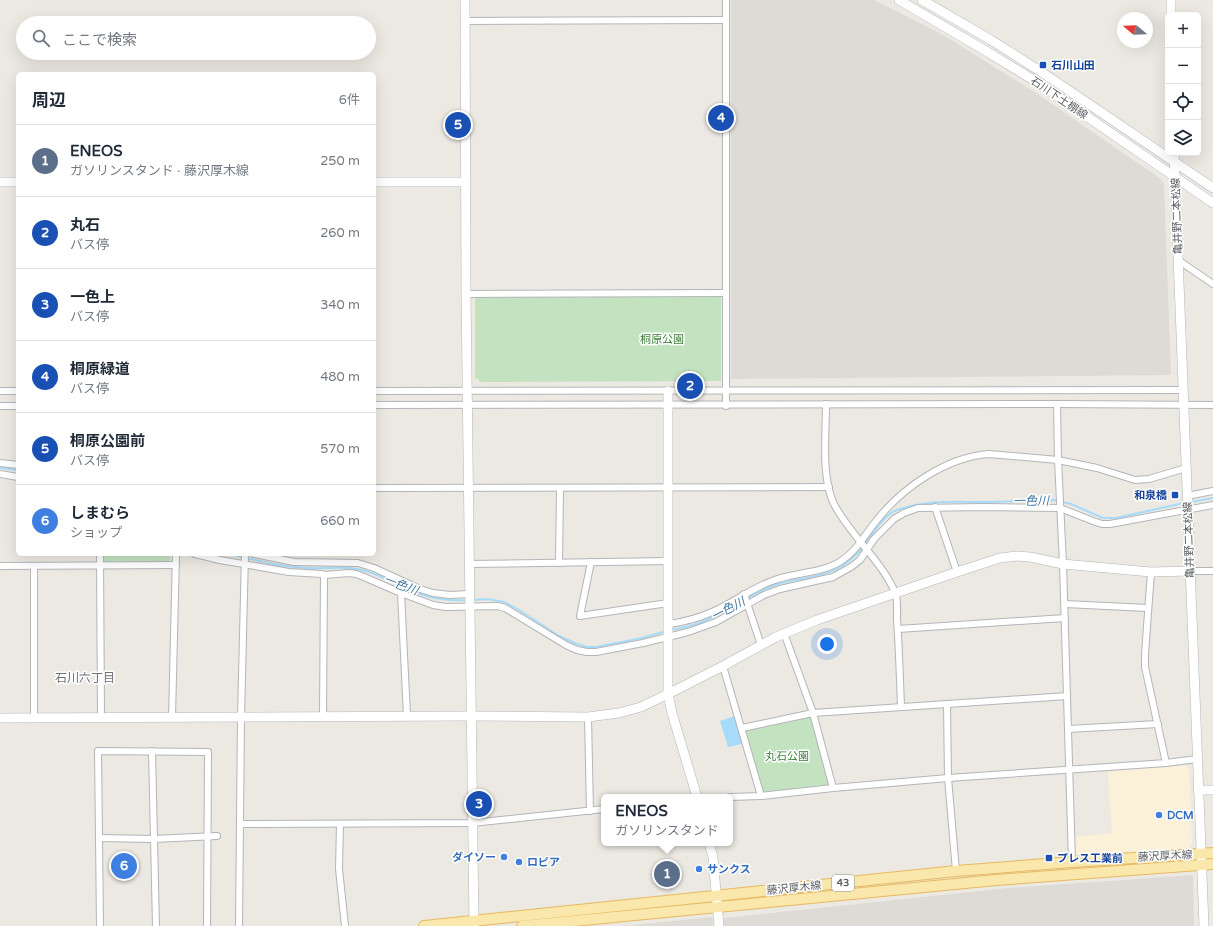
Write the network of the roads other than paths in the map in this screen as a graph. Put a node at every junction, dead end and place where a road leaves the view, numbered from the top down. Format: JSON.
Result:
{"nodes":[{"id":1,"x":464,"y":0,"type":"edge"},
{"id":2,"x":726,"y":0,"type":"edge"},
{"id":3,"x":899,"y":0,"type":"edge"},
{"id":4,"x":922,"y":0,"type":"edge"},
{"id":5,"x":1171,"y":0,"type":"edge"},
{"id":6,"x":1171,"y":12,"type":"edge"},
{"id":7,"x":726,"y":20,"type":"junction"},
{"id":8,"x":465,"y":21,"type":"junction"},
{"id":9,"x":1174,"y":156,"type":"edge"},
{"id":10,"x":1175,"y":163,"type":"junction"},
{"id":11,"x":1176,"y":177,"type":"junction"},
{"id":12,"x":0,"y":182,"type":"edge"},
{"id":13,"x":16,"y":182,"type":"edge"},
{"id":14,"x":376,"y":182,"type":"edge"},
{"id":15,"x":466,"y":182,"type":"junction"},
{"id":16,"x":1213,"y":188,"type":"edge"},
{"id":17,"x":1213,"y":203,"type":"edge"},
{"id":18,"x":1178,"y":260,"type":"junction"},
{"id":19,"x":1213,"y":284,"type":"edge"},
{"id":20,"x":726,"y":292,"type":"junction"},
{"id":21,"x":466,"y":294,"type":"junction"},
{"id":22,"x":467,"y":390,"type":"junction"},
{"id":23,"x":726,"y":390,"type":"junction"},
{"id":24,"x":1183,"y":390,"type":"junction"},
{"id":25,"x":0,"y":391,"type":"edge"},
{"id":26,"x":16,"y":391,"type":"edge"},
{"id":27,"x":376,"y":391,"type":"edge"},
{"id":28,"x":668,"y":391,"type":"junction"},
{"id":29,"x":826,"y":404,"type":"junction"},
{"id":30,"x":1057,"y":404,"type":"junction"},
{"id":31,"x":668,"y":405,"type":"junction"},
{"id":32,"x":1184,"y":405,"type":"junction"},
{"id":33,"x":1213,"y":405,"type":"edge"},
{"id":34,"x":0,"y":406,"type":"edge"},
{"id":35,"x":16,"y":406,"type":"edge"},
{"id":36,"x":376,"y":406,"type":"edge"},
{"id":37,"x":467,"y":406,"type":"junction"},
{"id":38,"x":726,"y":406,"type":"junction"},
{"id":39,"x":1058,"y":460,"type":"junction"},
{"id":40,"x":0,"y":463,"type":"edge"},
{"id":41,"x":16,"y":465,"type":"edge"},
{"id":42,"x":1186,"y":468,"type":"junction"},
{"id":43,"x":0,"y":474,"type":"edge"},
{"id":44,"x":16,"y":477,"type":"edge"},
{"id":45,"x":829,"y":487,"type":"junction"},
{"id":46,"x":376,"y":488,"type":"edge"},
{"id":47,"x":468,"y":488,"type":"junction"},
{"id":48,"x":560,"y":488,"type":"junction"},
{"id":49,"x":667,"y":488,"type":"junction"},
{"id":50,"x":1213,"y":491,"type":"edge"},
{"id":51,"x":1187,"y":502,"type":"junction"},
{"id":52,"x":1213,"y":505,"type":"edge"},
{"id":53,"x":935,"y":507,"type":"junction"},
{"id":54,"x":1060,"y":507,"type":"junction"},
{"id":55,"x":861,"y":542,"type":"junction"},
{"id":56,"x":867,"y":550,"type":"junction"},
{"id":57,"x":100,"y":556,"type":"edge"},
{"id":58,"x":176,"y":556,"type":"edge"},
{"id":59,"x":206,"y":556,"type":"edge"},
{"id":60,"x":245,"y":556,"type":"edge"},
{"id":61,"x":264,"y":556,"type":"edge"},
{"id":62,"x":668,"y":561,"type":"junction"},
{"id":63,"x":591,"y":562,"type":"junction"},
{"id":64,"x":245,"y":563,"type":"junction"},
{"id":65,"x":559,"y":563,"type":"junction"},
{"id":66,"x":469,"y":564,"type":"junction"},
{"id":67,"x":1063,"y":564,"type":"junction"},
{"id":68,"x":176,"y":565,"type":"junction"},
{"id":69,"x":0,"y":566,"type":"edge"},
{"id":70,"x":34,"y":566,"type":"junction"},
{"id":71,"x":101,"y":566,"type":"junction"},
{"id":72,"x":1213,"y":571,"type":"edge"},
{"id":73,"x":957,"y":572,"type":"junction"},
{"id":74,"x":1151,"y":572,"type":"junction"},
{"id":75,"x":1190,"y":572,"type":"junction"},
{"id":76,"x":324,"y":575,"type":"junction"},
{"id":77,"x":896,"y":593,"type":"junction"},
{"id":78,"x":401,"y":594,"type":"junction"},
{"id":79,"x":744,"y":594,"type":"junction"},
{"id":80,"x":469,"y":600,"type":"junction"},
{"id":81,"x":668,"y":603,"type":"junction"},
{"id":82,"x":748,"y":604,"type":"junction"},
{"id":83,"x":1065,"y":604,"type":"junction"},
{"id":84,"x":1148,"y":608,"type":"junction"},
{"id":85,"x":1065,"y":618,"type":"junction"},
{"id":86,"x":898,"y":629,"type":"junction"},
{"id":87,"x":668,"y":631,"type":"junction"},
{"id":88,"x":784,"y":633,"type":"junction"},
{"id":89,"x":760,"y":645,"type":"junction"},
{"id":90,"x":723,"y":666,"type":"junction"},
{"id":91,"x":668,"y":694,"type":"junction"},
{"id":92,"x":1067,"y":696,"type":"junction"},
{"id":93,"x":947,"y":704,"type":"junction"},
{"id":94,"x":901,"y":707,"type":"junction"},
{"id":95,"x":813,"y":713,"type":"junction"},
{"id":96,"x":407,"y":716,"type":"junction"},
{"id":97,"x":471,"y":716,"type":"junction"},
{"id":98,"x":101,"y":717,"type":"junction"},
{"id":99,"x":172,"y":717,"type":"junction"},
{"id":100,"x":241,"y":717,"type":"junction"},
{"id":101,"x":323,"y":717,"type":"junction"},
{"id":102,"x":588,"y":717,"type":"junction"},
{"id":103,"x":0,"y":718,"type":"edge"},
{"id":104,"x":34,"y":718,"type":"junction"},
{"id":105,"x":1158,"y":724,"type":"junction"},
{"id":106,"x":742,"y":728,"type":"junction"},
{"id":107,"x":1068,"y":729,"type":"junction"},
{"id":108,"x":152,"y":751,"type":"junction"},
{"id":109,"x":1197,"y":759,"type":"junction"},
{"id":110,"x":1166,"y":763,"type":"junction"},
{"id":111,"x":1070,"y":769,"type":"junction"},
{"id":112,"x":948,"y":778,"type":"junction"},
{"id":113,"x":833,"y":788,"type":"junction"},
{"id":114,"x":1198,"y":790,"type":"junction"},
{"id":115,"x":1213,"y":790,"type":"edge"},
{"id":116,"x":696,"y":794,"type":"edge"},
{"id":117,"x":761,"y":796,"type":"junction"},
{"id":118,"x":733,"y":797,"type":"edge"},
{"id":119,"x":601,"y":810,"type":"edge"},
{"id":120,"x":590,"y":811,"type":"junction"},
{"id":121,"x":472,"y":823,"type":"junction"},
{"id":122,"x":240,"y":824,"type":"junction"},
{"id":123,"x":340,"y":824,"type":"junction"},
{"id":124,"x":207,"y":836,"type":"junction"},
{"id":125,"x":217,"y":836,"type":"dead end"},
{"id":126,"x":99,"y":838,"type":"junction"},
{"id":127,"x":154,"y":839,"type":"junction"},
{"id":128,"x":710,"y":846,"type":"edge"},
{"id":129,"x":1213,"y":853,"type":"edge"},
{"id":130,"x":1201,"y":854,"type":"junction"},
{"id":131,"x":1072,"y":862,"type":"junction"},
{"id":132,"x":1213,"y":864,"type":"edge"},
{"id":133,"x":1202,"y":865,"type":"junction"},
{"id":134,"x":956,"y":871,"type":"junction"},
{"id":135,"x":717,"y":901,"type":"junction"},
{"id":136,"x":473,"y":923,"type":"edge"},
{"id":137,"x":100,"y":926,"type":"edge"},
{"id":138,"x":156,"y":926,"type":"edge"},
{"id":139,"x":207,"y":926,"type":"edge"},
{"id":140,"x":239,"y":926,"type":"edge"},
{"id":141,"x":345,"y":926,"type":"edge"},
{"id":142,"x":424,"y":926,"type":"edge"},
{"id":143,"x":522,"y":926,"type":"edge"},
{"id":144,"x":719,"y":926,"type":"edge"},
{"id":145,"x":1204,"y":926,"type":"edge"}],
"edges":[{"from":1,"to":8,"type":"street"},
{"from":2,"to":7,"type":"street"},
{"from":3,"to":11,"type":"street","name":"石川下土棚線"},
{"from":4,"to":10,"type":"street","name":"石川下土棚線"},
{"from":5,"to":6,"type":"street"},
{"from":7,"to":8,"type":"street"},
{"from":7,"to":20,"type":"street"},
{"from":8,"to":15,"type":"street"},
{"from":9,"to":10,"type":"street","name":"亀井野二本松線"},
{"from":10,"to":11,"type":"street","name":"亀井野二本松線"},
{"from":10,"to":16,"type":"street","name":"石川下土棚線"},
{"from":11,"to":17,"type":"street","name":"石川下土棚線"},
{"from":11,"to":18,"type":"street","name":"亀井野二本松線"},
{"from":12,"to":13,"type":"street"},
{"from":14,"to":15,"type":"street"},
{"from":15,"to":21,"type":"street"},
{"from":18,"to":19,"type":"street"},
{"from":18,"to":24,"type":"street","name":"亀井野二本松線"},
{"from":20,"to":21,"type":"street"},
{"from":20,"to":23,"type":"street"},
{"from":21,"to":22,"type":"street"},
{"from":22,"to":27,"type":"street"},
{"from":22,"to":28,"type":"street"},
{"from":22,"to":37,"type":"street"},
{"from":23,"to":24,"type":"street"},
{"from":23,"to":28,"type":"street"},
{"from":23,"to":38,"type":"street"},
{"from":24,"to":32,"type":"street","name":"亀井野二本松線"},
{"from":25,"to":26,"type":"street"},
{"from":28,"to":31,"type":"street"},
{"from":29,"to":30,"type":"street"},
{"from":29,"to":38,"type":"street"},
{"from":29,"to":45,"type":"street"},
{"from":30,"to":32,"type":"street"},
{"from":30,"to":39,"type":"street"},
{"from":31,"to":37,"type":"street"},
{"from":31,"to":38,"type":"street"},
{"from":31,"to":49,"type":"street"},
{"from":32,"to":33,"type":"street"},
{"from":32,"to":42,"type":"street","name":"亀井野二本松線"},
{"from":34,"to":35,"type":"street"},
{"from":36,"to":37,"type":"street"},
{"from":37,"to":47,"type":"street"},
{"from":39,"to":42,"type":"street"},
{"from":39,"to":54,"type":"street"},
{"from":39,"to":55,"type":"street"},
{"from":40,"to":41,"type":"street"},
{"from":42,"to":51,"type":"street","name":"亀井野二本松線"},
{"from":43,"to":44,"type":"street"},
{"from":45,"to":49,"type":"street"},
{"from":45,"to":55,"type":"street"},
{"from":46,"to":47,"type":"street"},
{"from":47,"to":48,"type":"street"},
{"from":47,"to":66,"type":"street"},
{"from":48,"to":49,"type":"street"},
{"from":48,"to":65,"type":"street"},
{"from":49,"to":62,"type":"street"},
{"from":50,"to":51,"type":"street"},
{"from":51,"to":52,"type":"street"},
{"from":51,"to":54,"type":"street"},
{"from":51,"to":75,"type":"street","name":"亀井野二本松線"},
{"from":53,"to":54,"type":"street"},
{"from":53,"to":56,"type":"street"},
{"from":53,"to":73,"type":"street"},
{"from":54,"to":67,"type":"street"},
{"from":55,"to":56,"type":"street"},
{"from":55,"to":79,"type":"street"},
{"from":56,"to":77,"type":"street"},
{"from":56,"to":82,"type":"street"},
{"from":57,"to":71,"type":"street"},
{"from":58,"to":68,"type":"street"},
{"from":59,"to":64,"type":"street"},
{"from":60,"to":64,"type":"street"},
{"from":61,"to":80,"type":"street"},
{"from":62,"to":63,"type":"street"},
{"from":62,"to":81,"type":"street"},
{"from":63,"to":65,"type":"street"},
{"from":63,"to":81,"type":"street"},
{"from":64,"to":76,"type":"street"},
{"from":64,"to":100,"type":"street"},
{"from":65,"to":66,"type":"street"},
{"from":66,"to":80,"type":"street"},
{"from":67,"to":73,"type":"street"},
{"from":67,"to":74,"type":"street"},
{"from":67,"to":83,"type":"street"},
{"from":68,"to":71,"type":"street"},
{"from":68,"to":99,"type":"street"},
{"from":69,"to":70,"type":"street"},
{"from":70,"to":71,"type":"street"},
{"from":70,"to":104,"type":"street"},
{"from":71,"to":98,"type":"street"},
{"from":72,"to":75,"type":"street"},
{"from":73,"to":77,"type":"street"},
{"from":74,"to":75,"type":"street"},
{"from":74,"to":84,"type":"street"},
{"from":75,"to":109,"type":"street","name":"亀井野二本松線"},
{"from":76,"to":78,"type":"street"},
{"from":76,"to":101,"type":"street"},
{"from":77,"to":86,"type":"street"},
{"from":77,"to":88,"type":"street"},
{"from":78,"to":80,"type":"street"},
{"from":78,"to":96,"type":"street"},
{"from":79,"to":82,"type":"street"},
{"from":79,"to":87,"type":"street"},
{"from":80,"to":87,"type":"street"},
{"from":80,"to":97,"type":"street"},
{"from":81,"to":87,"type":"street"},
{"from":82,"to":87,"type":"street"},
{"from":82,"to":89,"type":"street"},
{"from":83,"to":84,"type":"street"},
{"from":83,"to":85,"type":"street"},
{"from":84,"to":105,"type":"street"},
{"from":85,"to":86,"type":"street"},
{"from":85,"to":92,"type":"street"},
{"from":86,"to":94,"type":"street"},
{"from":87,"to":91,"type":"street"},
{"from":88,"to":89,"type":"street"},
{"from":88,"to":95,"type":"street"},
{"from":89,"to":90,"type":"street"},
{"from":90,"to":91,"type":"street"},
{"from":90,"to":106,"type":"street"},
{"from":91,"to":102,"type":"street"},
{"from":91,"to":116,"type":"street"},
{"from":92,"to":93,"type":"street"},
{"from":92,"to":107,"type":"street"},
{"from":93,"to":94,"type":"street"},
{"from":93,"to":112,"type":"street"},
{"from":94,"to":95,"type":"street"},
{"from":95,"to":106,"type":"street"},
{"from":95,"to":113,"type":"street"},
{"from":96,"to":97,"type":"street"},
{"from":96,"to":101,"type":"street"},
{"from":97,"to":102,"type":"street"},
{"from":97,"to":121,"type":"street"},
{"from":98,"to":99,"type":"street"},
{"from":98,"to":104,"type":"street"},
{"from":99,"to":100,"type":"street"},
{"from":100,"to":101,"type":"street"},
{"from":100,"to":122,"type":"street"},
{"from":102,"to":120,"type":"street"},
{"from":103,"to":104,"type":"street"},
{"from":105,"to":107,"type":"street"},
{"from":105,"to":110,"type":"street"},
{"from":106,"to":117,"type":"street"},
{"from":107,"to":111,"type":"street"},
{"from":108,"to":124,"type":"street"},
{"from":108,"to":126,"type":"street"},
{"from":108,"to":127,"type":"street"},
{"from":109,"to":110,"type":"street"},
{"from":109,"to":114,"type":"street","name":"亀井野二本松線"},
{"from":110,"to":111,"type":"street"},
{"from":111,"to":112,"type":"street"},
{"from":111,"to":131,"type":"street"},
{"from":112,"to":113,"type":"street"},
{"from":112,"to":134,"type":"street"},
{"from":113,"to":117,"type":"street"},
{"from":114,"to":115,"type":"street"},
{"from":114,"to":130,"type":"street","name":"亀井野二本松線"},
{"from":117,"to":118,"type":"street"},
{"from":119,"to":120,"type":"street"},
{"from":120,"to":121,"type":"street"},
{"from":121,"to":123,"type":"street"},
{"from":121,"to":136,"type":"street"},
{"from":122,"to":123,"type":"street"},
{"from":122,"to":140,"type":"street"},
{"from":123,"to":141,"type":"street"},
{"from":124,"to":125,"type":"street"},
{"from":124,"to":127,"type":"street"},
{"from":124,"to":139,"type":"street"},
{"from":126,"to":127,"type":"street"},
{"from":126,"to":137,"type":"street"},
{"from":127,"to":138,"type":"street"},
{"from":128,"to":135,"type":"street"},
{"from":129,"to":130,"type":"main road","name":"藤沢厚木線","number":"43"},
{"from":130,"to":131,"type":"main road","name":"藤沢厚木線","number":"43"},
{"from":130,"to":133,"type":"street","name":"亀井野二本松線"},
{"from":131,"to":134,"type":"main road","name":"藤沢厚木線","number":"43"},
{"from":132,"to":133,"type":"main road","name":"藤沢厚木線","number":"43"},
{"from":133,"to":135,"type":"main road","name":"藤沢厚木線","number":"43"},
{"from":133,"to":145,"type":"street","name":"亀井野二本松線"},
{"from":134,"to":135,"type":"main road","name":"藤沢厚木線","number":"43"},
{"from":135,"to":136,"type":"main road","name":"藤沢厚木線","number":"43"},
{"from":135,"to":143,"type":"main road","name":"藤沢厚木線","number":"43"},
{"from":135,"to":144,"type":"street"},
{"from":136,"to":142,"type":"main road","name":"藤沢厚木線","number":"43"}]}
